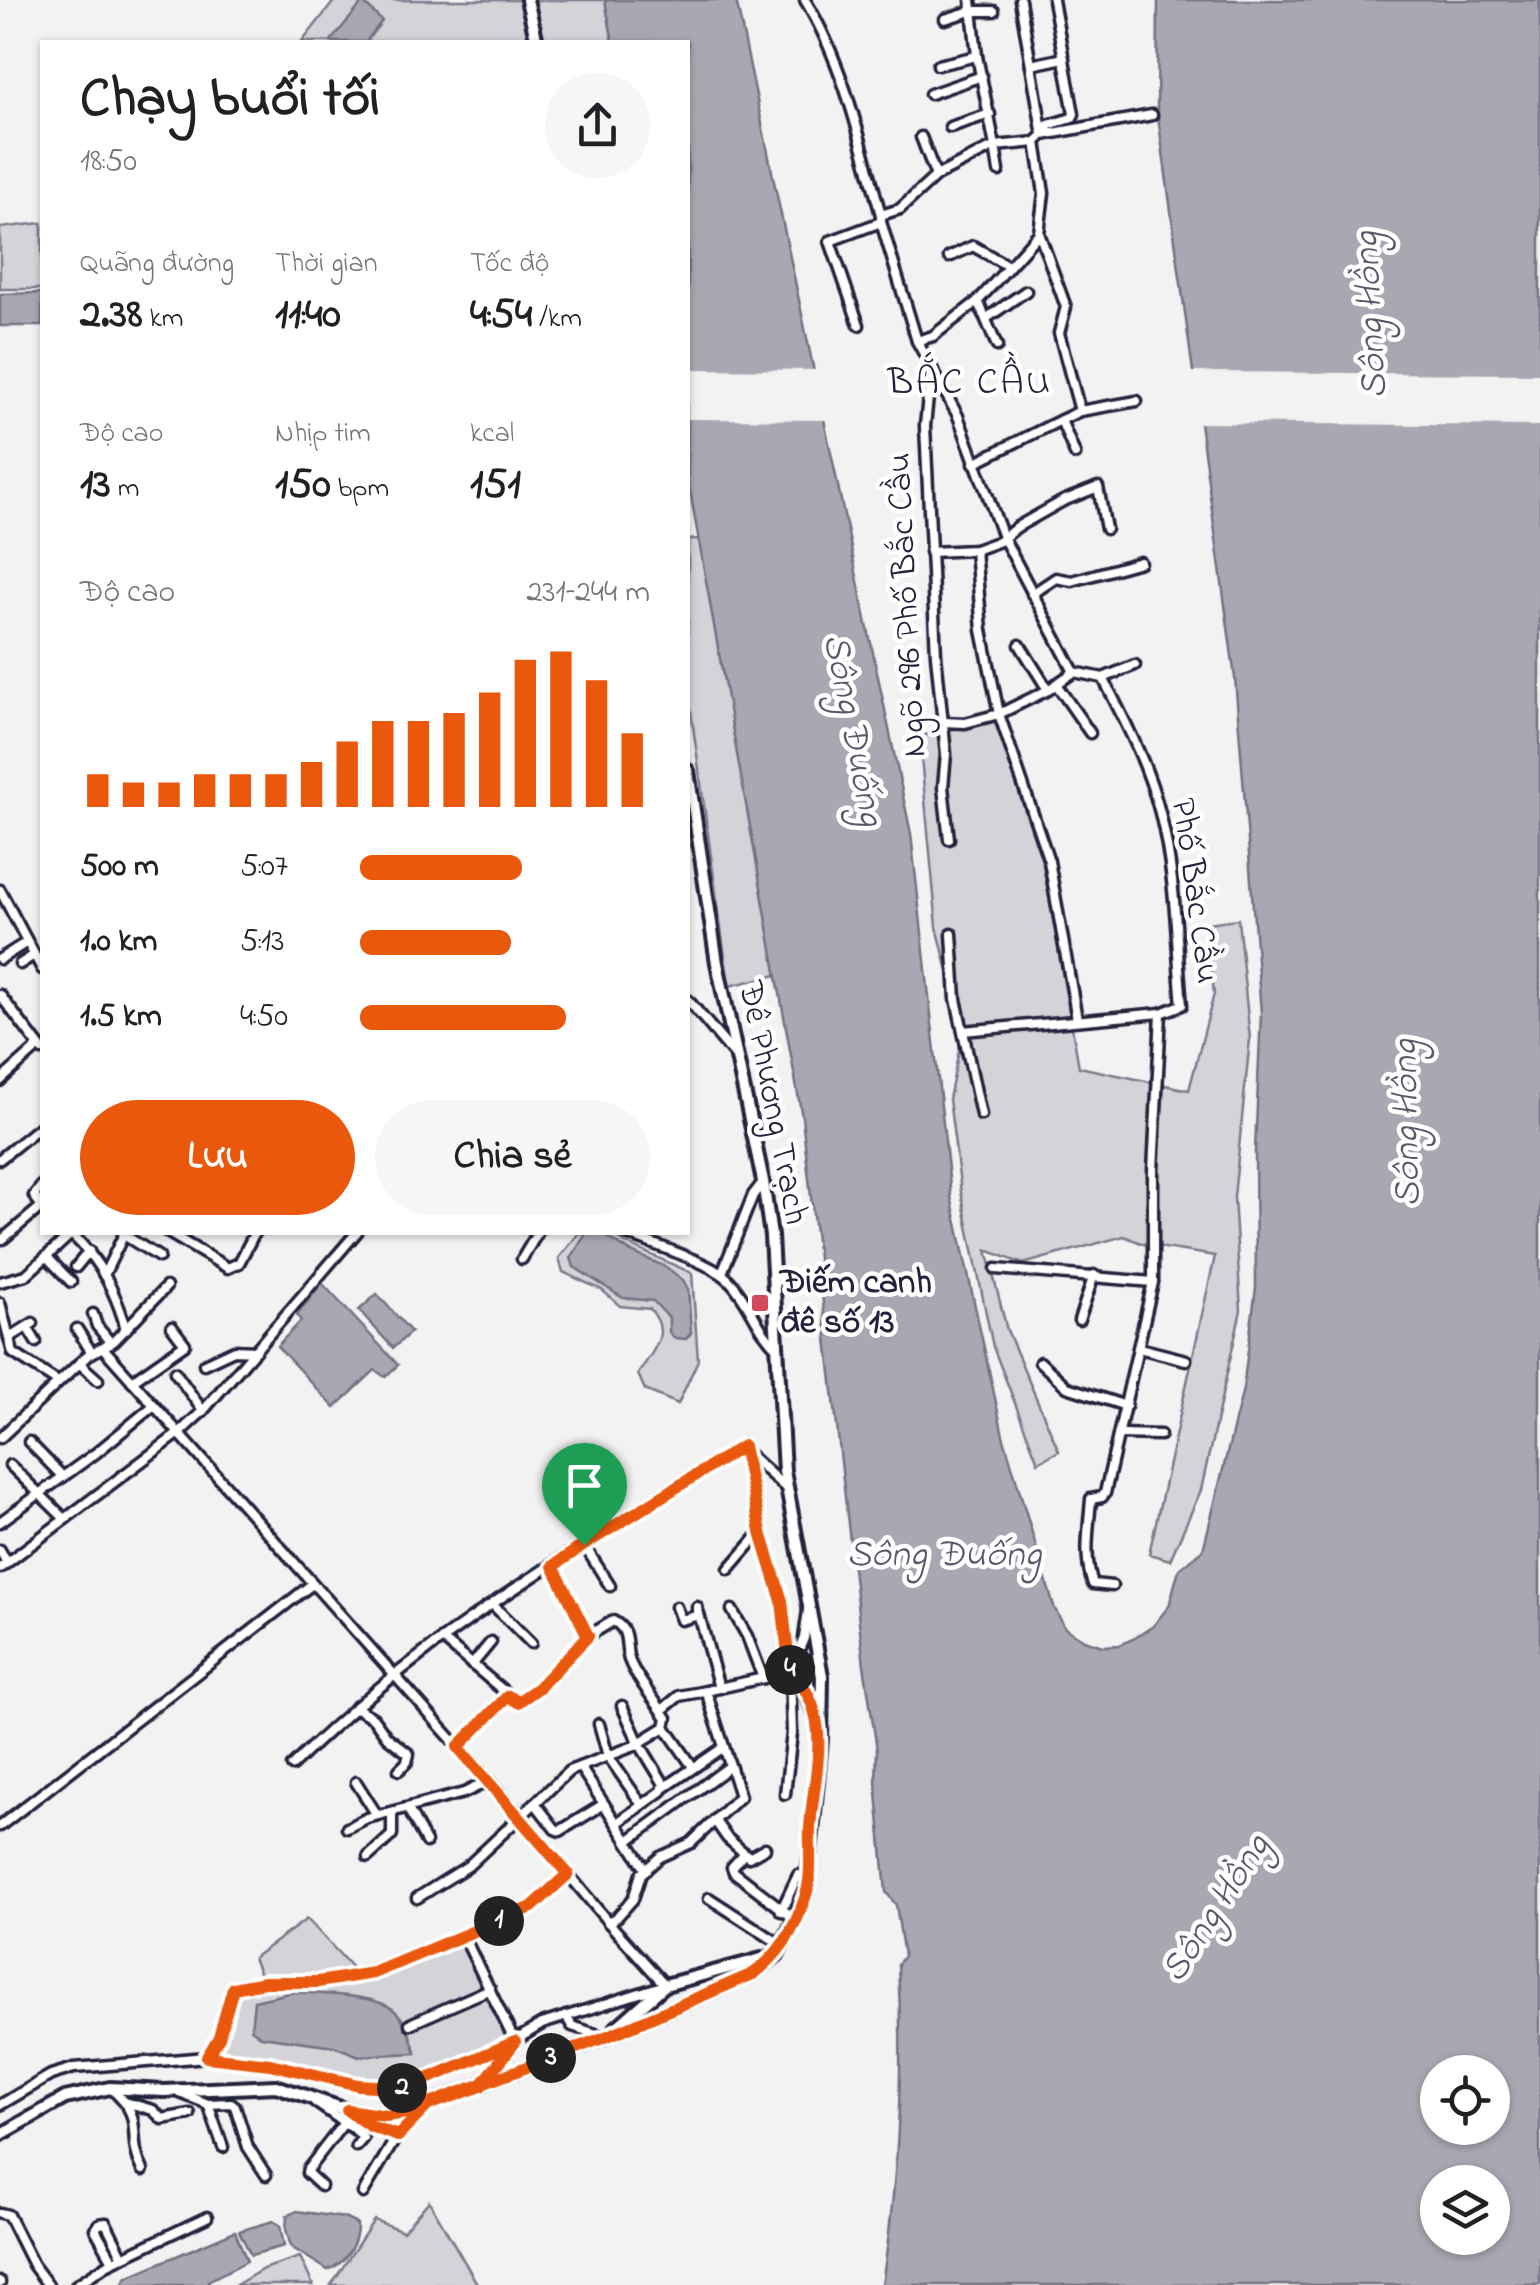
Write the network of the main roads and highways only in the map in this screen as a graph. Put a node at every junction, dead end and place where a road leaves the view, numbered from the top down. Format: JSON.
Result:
{"nodes":[{"id":1,"x":528,"y":0,"type":"edge"},
{"id":2,"x":537,"y":40,"type":"edge"},
{"id":3,"x":690,"y":784,"type":"edge"},
{"id":4,"x":780,"y":1950,"type":"junction"},
{"id":5,"x":606,"y":2036,"type":"junction"},
{"id":6,"x":515,"y":2042,"type":"road end"},
{"id":7,"x":481,"y":2086,"type":"junction"},
{"id":8,"x":0,"y":2135,"type":"edge"}],
"edges":[{"from":1,"to":2,"type":"main road"},
{"from":3,"to":4,"type":"main road","name":"Đê Phương Trạch"},
{"from":4,"to":5,"type":"main road","name":"Đê Phương Trạch"},
{"from":4,"to":5,"type":"main road"},
{"from":5,"to":7,"type":"main road","name":"Đê Phương Trạch"},
{"from":6,"to":7,"type":"main road"},
{"from":7,"to":8,"type":"main road","name":"Đê Phương Trạch"}]}
